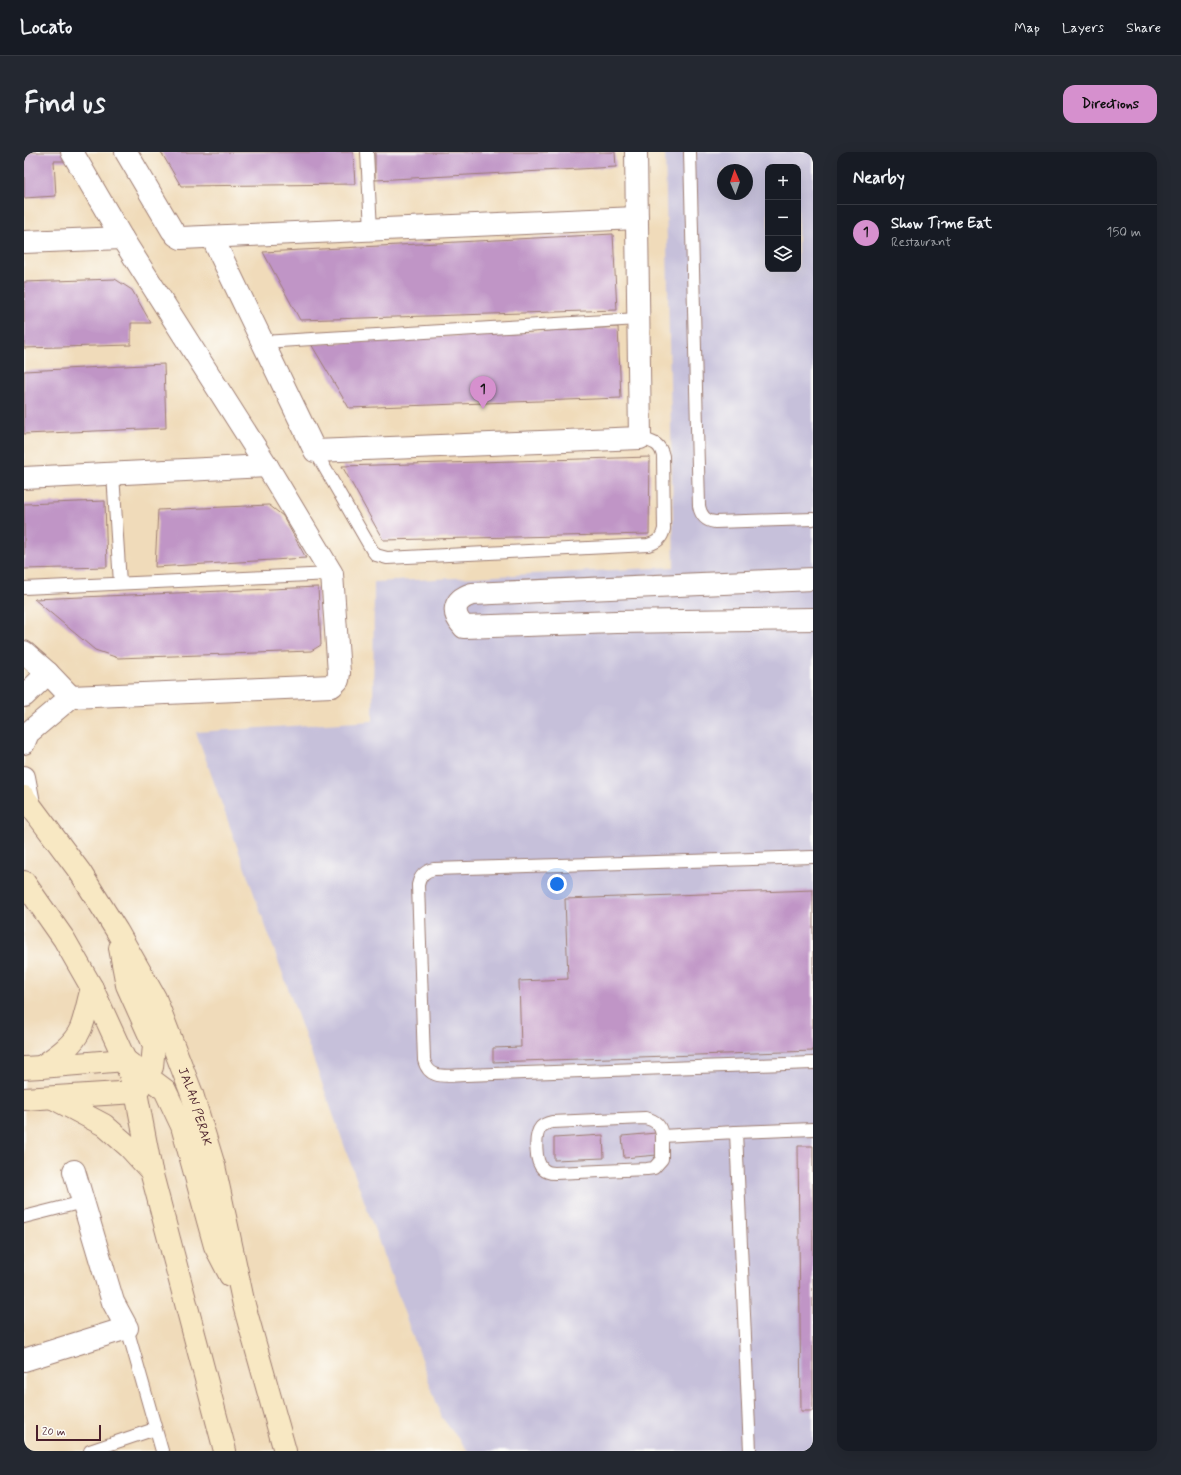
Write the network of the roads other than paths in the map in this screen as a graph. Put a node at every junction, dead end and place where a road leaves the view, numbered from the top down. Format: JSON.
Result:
{"nodes":[{"id":1,"x":72,"y":152,"type":"edge"},
{"id":2,"x":126,"y":152,"type":"edge"},
{"id":3,"x":367,"y":152,"type":"edge"},
{"id":4,"x":636,"y":152,"type":"edge"},
{"id":5,"x":690,"y":152,"type":"edge"},
{"id":6,"x":637,"y":218,"type":"junction"},
{"id":7,"x":371,"y":230,"type":"junction"},
{"id":8,"x":212,"y":237,"type":"junction"},
{"id":9,"x":122,"y":238,"type":"junction"},
{"id":10,"x":24,"y":242,"type":"edge"},
{"id":11,"x":638,"y":318,"type":"junction"},
{"id":12,"x":263,"y":342,"type":"junction"},
{"id":13,"x":640,"y":438,"type":"junction"},
{"id":14,"x":315,"y":452,"type":"junction"},
{"id":15,"x":267,"y":466,"type":"junction"},
{"id":16,"x":113,"y":474,"type":"junction"},
{"id":17,"x":24,"y":478,"type":"edge"},
{"id":18,"x":813,"y":519,"type":"edge"},
{"id":19,"x":332,"y":574,"type":"junction"},
{"id":20,"x":813,"y":579,"type":"edge"},
{"id":21,"x":120,"y":583,"type":"junction"},
{"id":22,"x":24,"y":588,"type":"edge"},
{"id":23,"x":813,"y":618,"type":"edge"},
{"id":24,"x":24,"y":652,"type":"edge"},
{"id":25,"x":48,"y":673,"type":"junction"},
{"id":26,"x":24,"y":696,"type":"edge"},
{"id":27,"x":71,"y":697,"type":"junction"},
{"id":28,"x":24,"y":743,"type":"edge"},
{"id":29,"x":24,"y":777,"type":"edge"},
{"id":30,"x":26,"y":800,"type":"edge"},
{"id":31,"x":813,"y":856,"type":"edge"},
{"id":32,"x":24,"y":882,"type":"edge"},
{"id":33,"x":117,"y":931,"type":"junction"},
{"id":34,"x":92,"y":988,"type":"junction"},
{"id":35,"x":125,"y":1060,"type":"junction"},
{"id":36,"x":813,"y":1063,"type":"edge"},
{"id":37,"x":33,"y":1068,"type":"edge"},
{"id":38,"x":142,"y":1084,"type":"junction"},
{"id":39,"x":53,"y":1098,"type":"junction"},
{"id":40,"x":24,"y":1099,"type":"edge"},
{"id":41,"x":813,"y":1129,"type":"edge"},
{"id":42,"x":736,"y":1132,"type":"junction"},
{"id":43,"x":662,"y":1136,"type":"junction"},
{"id":44,"x":150,"y":1171,"type":"junction"},
{"id":45,"x":74,"y":1172,"type":"dead end"},
{"id":46,"x":83,"y":1202,"type":"junction"},
{"id":47,"x":24,"y":1217,"type":"edge"},
{"id":48,"x":244,"y":1305,"type":"junction"},
{"id":49,"x":127,"y":1328,"type":"junction"},
{"id":50,"x":24,"y":1360,"type":"edge"},
{"id":51,"x":155,"y":1429,"type":"junction"},
{"id":52,"x":90,"y":1451,"type":"edge"},
{"id":53,"x":162,"y":1451,"type":"edge"},
{"id":54,"x":225,"y":1451,"type":"edge"},
{"id":55,"x":285,"y":1451,"type":"edge"},
{"id":56,"x":750,"y":1451,"type":"edge"}],
"edges":[{"from":1,"to":9,"type":"street"},
{"from":2,"to":8,"type":"street"},
{"from":3,"to":7,"type":"lane"},
{"from":4,"to":6,"type":"street"},
{"from":5,"to":18,"type":"lane"},
{"from":6,"to":7,"type":"street"},
{"from":6,"to":11,"type":"street"},
{"from":7,"to":8,"type":"street"},
{"from":8,"to":12,"type":"street"},
{"from":9,"to":10,"type":"street"},
{"from":9,"to":15,"type":"street"},
{"from":11,"to":12,"type":"lane"},
{"from":11,"to":13,"type":"street"},
{"from":12,"to":14,"type":"street"},
{"from":13,"to":14,"type":"street"},
{"from":13,"to":14,"type":"lane"},
{"from":15,"to":16,"type":"street"},
{"from":15,"to":19,"type":"street"},
{"from":16,"to":17,"type":"street"},
{"from":16,"to":21,"type":"lane"},
{"from":19,"to":21,"type":"lane"},
{"from":19,"to":27,"type":"street"},
{"from":20,"to":23,"type":"street"},
{"from":21,"to":22,"type":"lane"},
{"from":24,"to":25,"type":"street"},
{"from":25,"to":26,"type":"street"},
{"from":25,"to":27,"type":"street"},
{"from":27,"to":28,"type":"street"},
{"from":29,"to":30,"type":"street"},
{"from":30,"to":33,"type":"main road","name":"JALAN PERAK"},
{"from":31,"to":36,"type":"lane"},
{"from":32,"to":34,"type":"main road"},
{"from":33,"to":38,"type":"main road"},
{"from":33,"to":48,"type":"main road","name":"JALAN PERAK"},
{"from":34,"to":35,"type":"main road"},
{"from":34,"to":37,"type":"main road"},
{"from":35,"to":37,"type":"main road"},
{"from":35,"to":38,"type":"main road"},
{"from":38,"to":39,"type":"main road"},
{"from":38,"to":44,"type":"main road"},
{"from":38,"to":48,"type":"main road"},
{"from":39,"to":40,"type":"main road"},
{"from":39,"to":44,"type":"main road"},
{"from":41,"to":42,"type":"lane"},
{"from":42,"to":43,"type":"lane"},
{"from":42,"to":56,"type":"lane"},
{"from":43,"to":43,"type":"lane"},
{"from":44,"to":54,"type":"main road"},
{"from":45,"to":46,"type":"street"},
{"from":46,"to":47,"type":"lane"},
{"from":46,"to":49,"type":"street"},
{"from":48,"to":55,"type":"main road","name":"JALAN PERAK"},
{"from":49,"to":50,"type":"street"},
{"from":49,"to":51,"type":"lane"},
{"from":51,"to":52,"type":"lane"},
{"from":51,"to":53,"type":"lane"}]}
